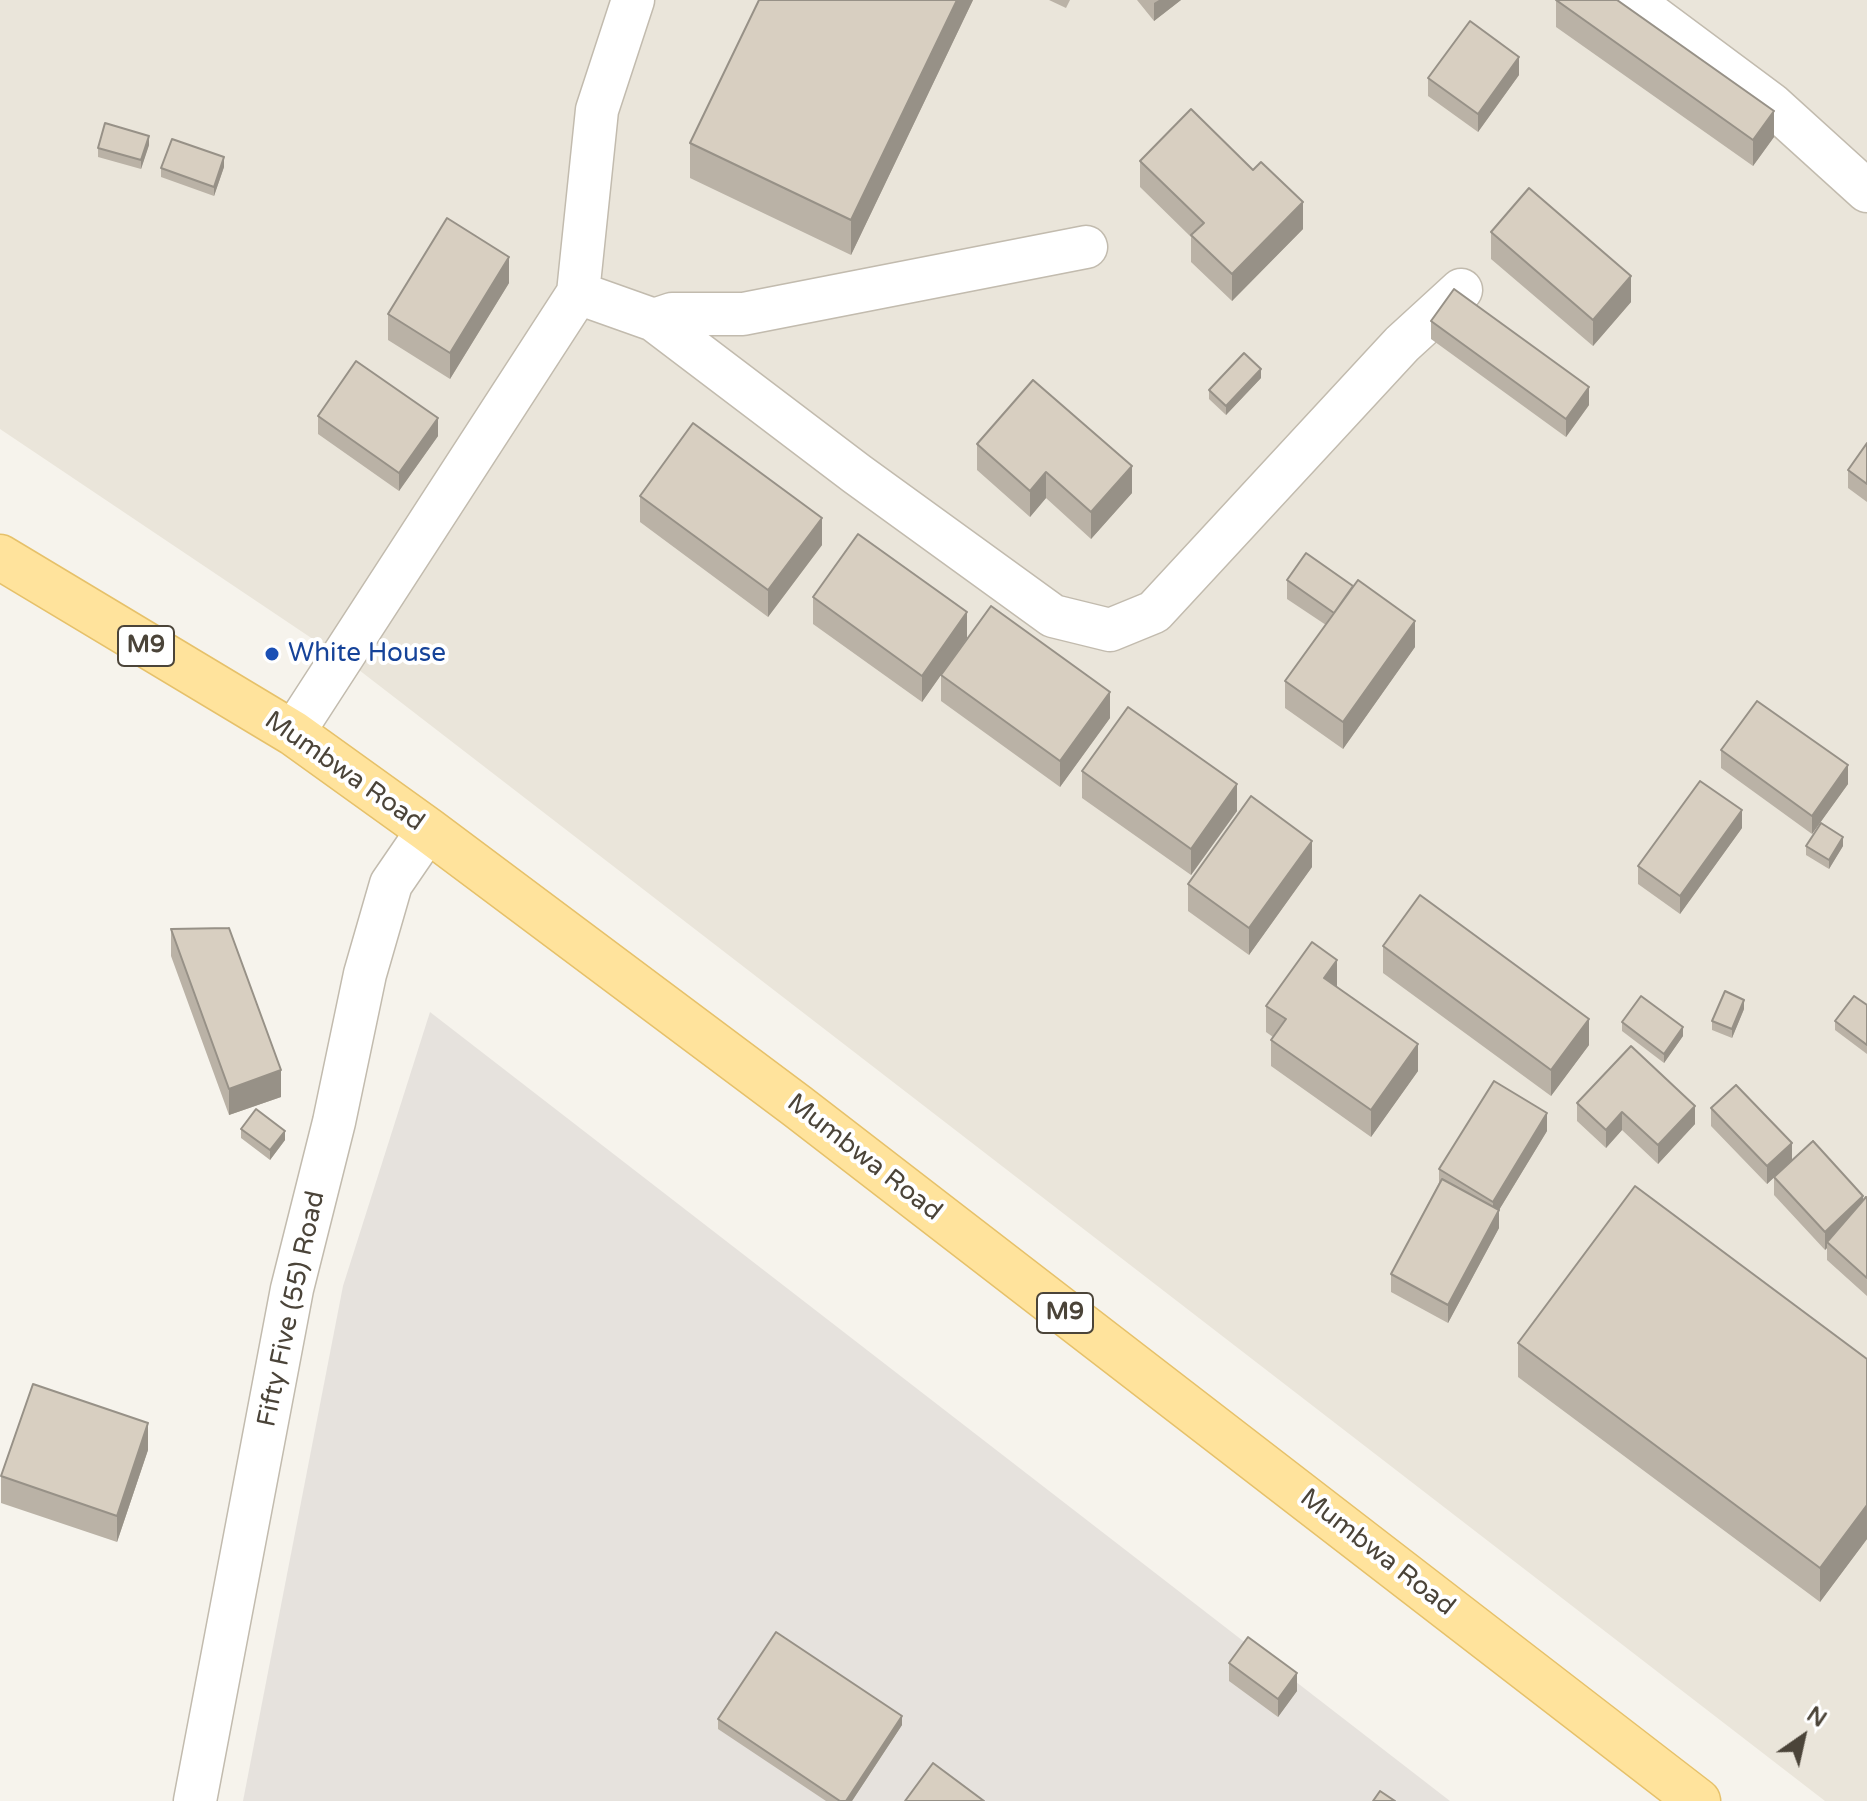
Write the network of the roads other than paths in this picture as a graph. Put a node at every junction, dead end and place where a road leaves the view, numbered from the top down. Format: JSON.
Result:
{"nodes":[{"id":1,"x":633,"y":0,"type":"edge"},
{"id":2,"x":1631,"y":0,"type":"edge"},
{"id":3,"x":1867,"y":191,"type":"edge"},
{"id":4,"x":1086,"y":247,"type":"dead end"},
{"id":5,"x":1461,"y":290,"type":"edge"},
{"id":6,"x":578,"y":293,"type":"junction"},
{"id":7,"x":654,"y":320,"type":"junction"},
{"id":8,"x":0,"y":557,"type":"edge"},
{"id":9,"x":293,"y":733,"type":"junction"},
{"id":10,"x":428,"y":830,"type":"junction"},
{"id":11,"x":195,"y":1801,"type":"edge"},
{"id":12,"x":1698,"y":1801,"type":"edge"}],
"edges":[{"from":1,"to":6,"type":"street"},
{"from":2,"to":3,"type":"street"},
{"from":4,"to":7,"type":"street"},
{"from":5,"to":7,"type":"street"},
{"from":6,"to":7,"type":"street"},
{"from":6,"to":9,"type":"street"},
{"from":8,"to":9,"type":"main road","name":"Mumbwa Road","number":"M9"},
{"from":9,"to":10,"type":"main road","name":"Mumbwa Road","number":"M9"},
{"from":10,"to":11,"type":"street","name":"Fifty Five (55) Road"},
{"from":10,"to":12,"type":"main road","name":"Mumbwa Road","number":"M9"}]}
